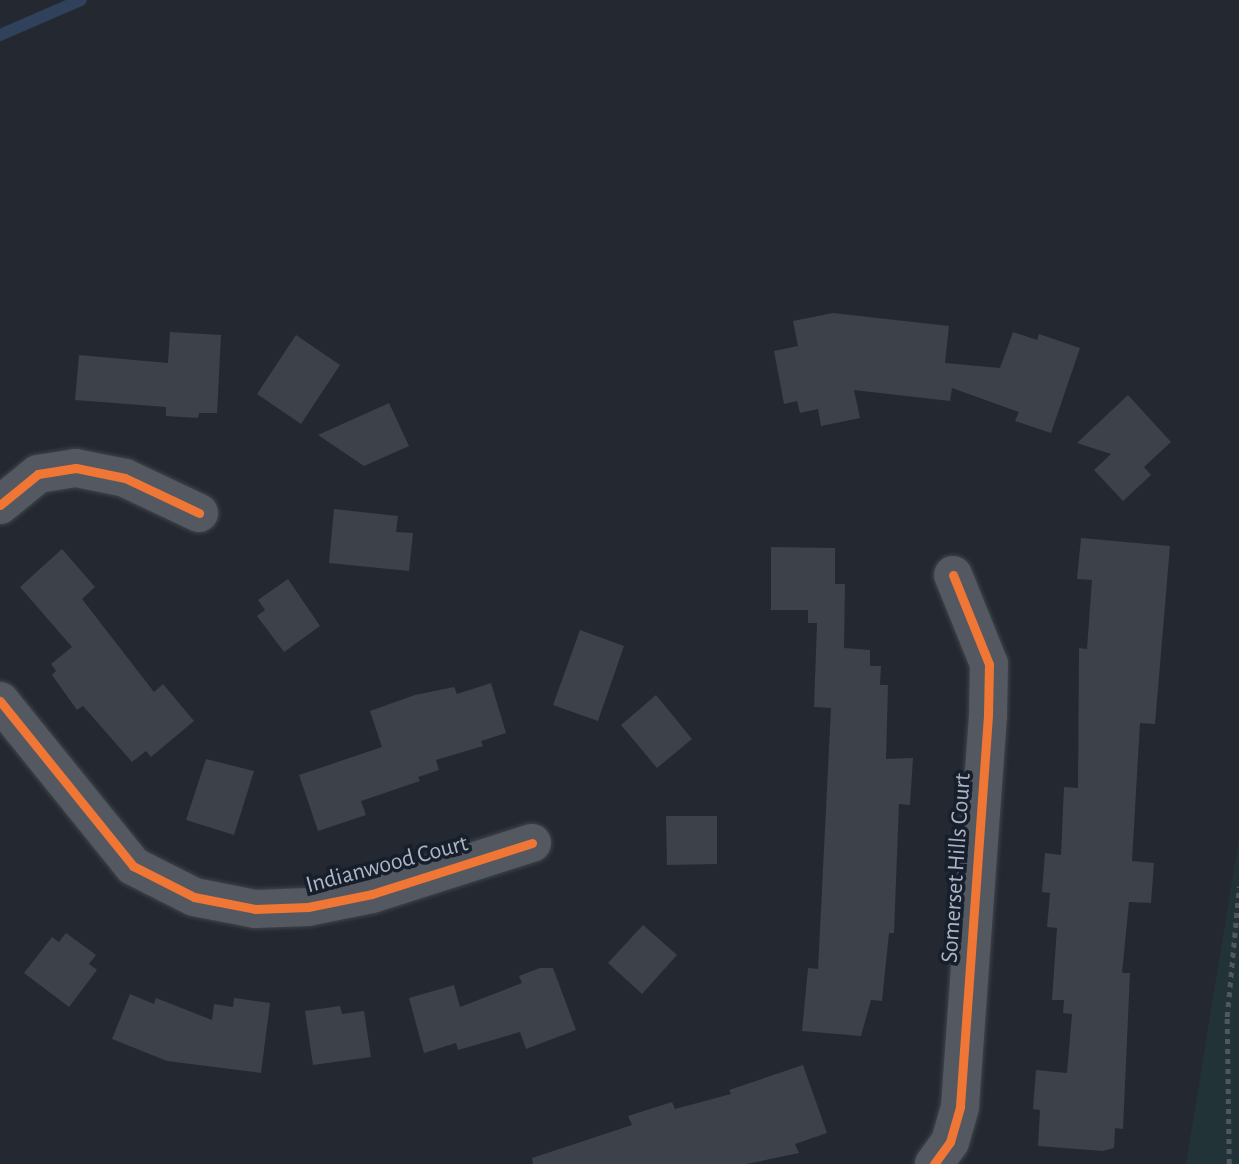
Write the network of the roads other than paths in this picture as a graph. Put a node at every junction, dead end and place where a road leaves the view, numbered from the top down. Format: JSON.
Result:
{"nodes":[{"id":1,"x":0,"y":505,"type":"edge"},
{"id":2,"x":199,"y":513,"type":"dead end"},
{"id":3,"x":953,"y":575,"type":"dead end"},
{"id":4,"x":0,"y":701,"type":"edge"},
{"id":5,"x":532,"y":843,"type":"dead end"},
{"id":6,"x":934,"y":1164,"type":"edge"}],
"edges":[{"from":1,"to":2,"type":"street"},
{"from":3,"to":6,"type":"street","name":"Somerset Hills Court"},
{"from":4,"to":5,"type":"street","name":"Indianwood Court"}]}
